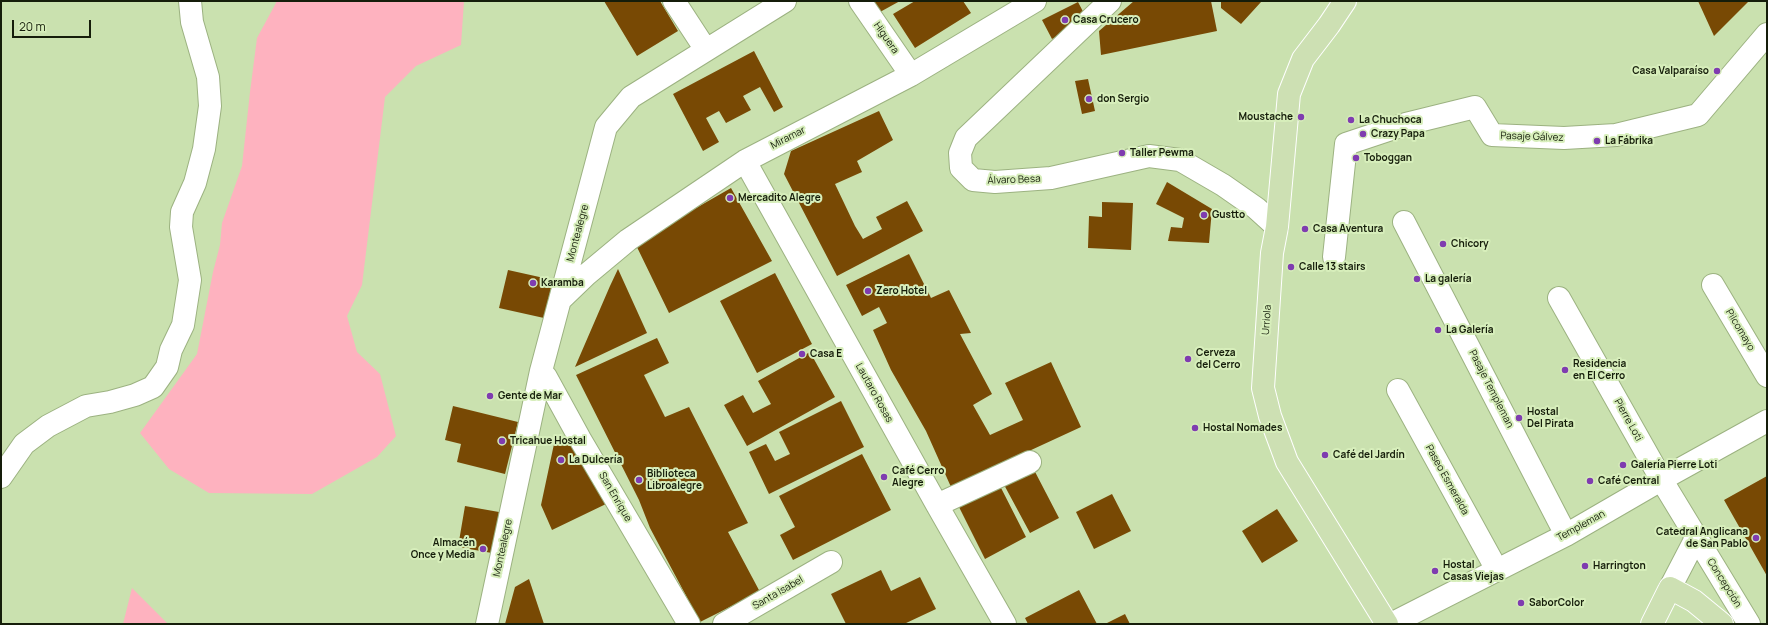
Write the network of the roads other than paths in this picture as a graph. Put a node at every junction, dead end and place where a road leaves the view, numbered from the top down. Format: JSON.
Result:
{"nodes":[{"id":1,"x":190,"y":1,"type":"edge"},
{"id":2,"x":674,"y":1,"type":"edge"},
{"id":3,"x":784,"y":1,"type":"edge"},
{"id":4,"x":860,"y":1,"type":"edge"},
{"id":5,"x":1035,"y":1,"type":"edge"},
{"id":6,"x":1110,"y":1,"type":"edge"},
{"id":7,"x":1345,"y":1,"type":"edge"},
{"id":8,"x":1767,"y":34,"type":"edge"},
{"id":9,"x":706,"y":50,"type":"junction"},
{"id":10,"x":911,"y":74,"type":"junction"},
{"id":11,"x":745,"y":161,"type":"junction"},
{"id":12,"x":1404,"y":222,"type":"dead end"},
{"id":13,"x":1277,"y":227,"type":"junction"},
{"id":14,"x":1334,"y":257,"type":"dead end"},
{"id":15,"x":1713,"y":285,"type":"dead end"},
{"id":16,"x":1559,"y":298,"type":"dead end"},
{"id":17,"x":559,"y":301,"type":"junction"},
{"id":18,"x":541,"y":371,"type":"junction"},
{"id":19,"x":1767,"y":376,"type":"edge"},
{"id":20,"x":1398,"y":390,"type":"dead end"},
{"id":21,"x":1767,"y":421,"type":"edge"},
{"id":22,"x":1030,"y":462,"type":"dead end"},
{"id":23,"x":1,"y":477,"type":"edge"},
{"id":24,"x":1662,"y":480,"type":"junction"},
{"id":25,"x":937,"y":505,"type":"junction"},
{"id":26,"x":1566,"y":535,"type":"junction"},
{"id":27,"x":1696,"y":538,"type":"junction"},
{"id":28,"x":831,"y":562,"type":"dead end"},
{"id":29,"x":1497,"y":570,"type":"junction"},
{"id":30,"x":1670,"y":588,"type":"junction"},
{"id":31,"x":487,"y":624,"type":"edge"},
{"id":32,"x":689,"y":624,"type":"edge"},
{"id":33,"x":724,"y":624,"type":"edge"},
{"id":34,"x":1005,"y":624,"type":"edge"},
{"id":35,"x":1387,"y":624,"type":"edge"},
{"id":36,"x":1390,"y":624,"type":"edge"},
{"id":37,"x":1652,"y":624,"type":"edge"},
{"id":38,"x":1722,"y":624,"type":"edge"},
{"id":39,"x":1749,"y":624,"type":"edge"}],
"edges":[{"from":1,"to":23,"type":"street"},
{"from":2,"to":9,"type":"street"},
{"from":3,"to":9,"type":"street","name":"Montealegre"},
{"from":4,"to":10,"type":"street","name":"Higuera"},
{"from":5,"to":10,"type":"street","name":"Miramar"},
{"from":6,"to":13,"type":"street","name":"Álvaro Besa"},
{"from":7,"to":13,"type":"main road","name":"Urriola"},
{"from":8,"to":14,"type":"street","name":"Pasaje Gálvez"},
{"from":9,"to":17,"type":"street","name":"Montealegre"},
{"from":10,"to":11,"type":"street","name":"Miramar"},
{"from":11,"to":17,"type":"street","name":"Miramar"},
{"from":11,"to":25,"type":"street","name":"Lautaro Rosas"},
{"from":12,"to":26,"type":"street","name":"Pasaje Templeman"},
{"from":13,"to":35,"type":"main road","name":"Urriola"},
{"from":15,"to":19,"type":"street","name":"Pilcomayo"},
{"from":16,"to":24,"type":"street","name":"Pierre Loti"},
{"from":17,"to":18,"type":"street","name":"Montealegre"},
{"from":18,"to":31,"type":"street","name":"Montealegre"},
{"from":18,"to":32,"type":"street","name":"San Enrique"},
{"from":20,"to":29,"type":"street","name":"Paseo Esmeralda"},
{"from":21,"to":24,"type":"street","name":"Templeman"},
{"from":22,"to":25,"type":"street"},
{"from":24,"to":26,"type":"street","name":"Templeman"},
{"from":24,"to":27,"type":"street","name":"Concepción"},
{"from":25,"to":34,"type":"street","name":"Lautaro Rosas"},
{"from":26,"to":29,"type":"street","name":"Templeman"},
{"from":27,"to":30,"type":"street"},
{"from":27,"to":39,"type":"street","name":"Concepción"},
{"from":28,"to":33,"type":"street","name":"Santa Isabel"},
{"from":29,"to":36,"type":"street","name":"Templeman"},
{"from":30,"to":37,"type":"main road"},
{"from":30,"to":38,"type":"main road"}]}
